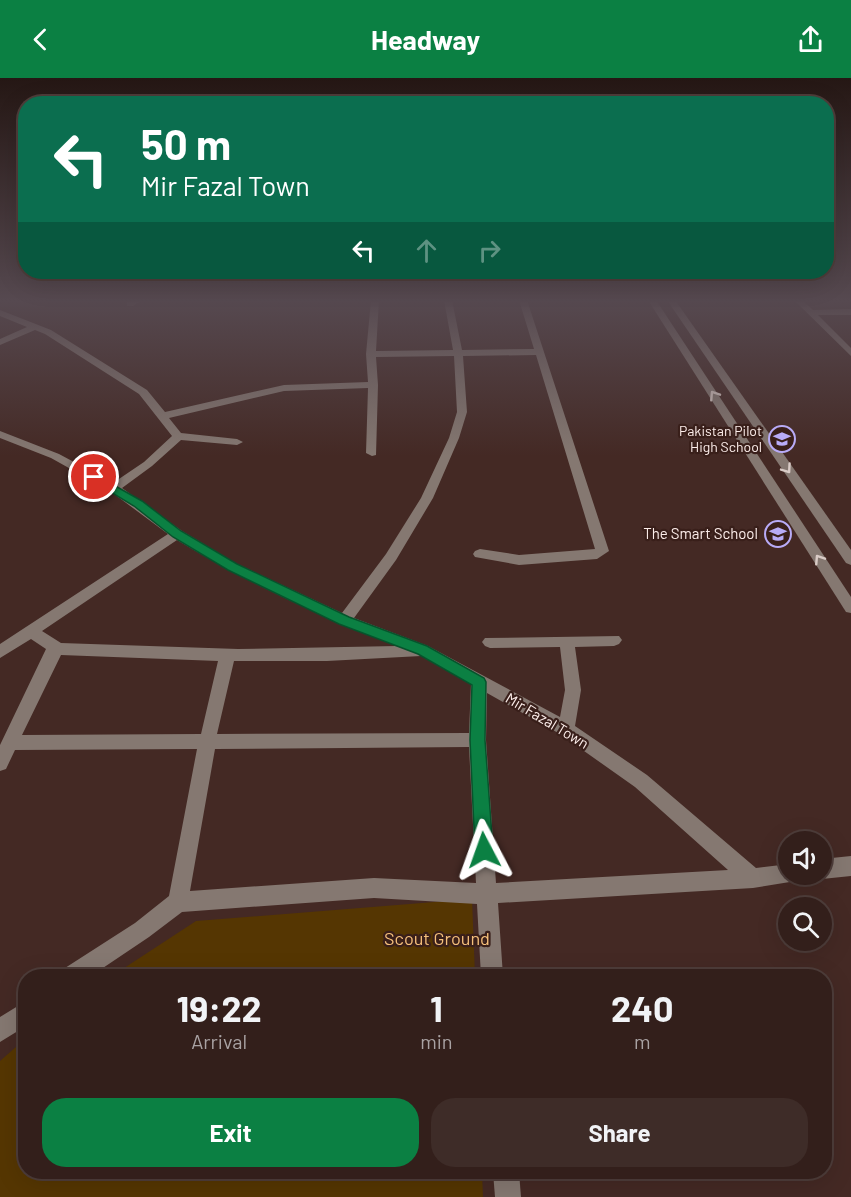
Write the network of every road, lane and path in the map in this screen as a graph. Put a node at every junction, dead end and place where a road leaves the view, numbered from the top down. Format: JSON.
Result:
{"nodes":[{"id":1,"x":79,"y":352,"type":"edge"},
{"id":2,"x":521,"y":352,"type":"edge"},
{"id":3,"x":539,"y":352,"type":"edge"},
{"id":4,"x":686,"y":352,"type":"edge"},
{"id":5,"x":707,"y":352,"type":"edge"},
{"id":6,"x":458,"y":353,"type":"junction"},
{"id":7,"x":371,"y":354,"type":"joint"},
{"id":8,"x":373,"y":385,"type":"junction"},
{"id":9,"x":162,"y":416,"type":"junction"},
{"id":10,"x":0,"y":434,"type":"edge"},
{"id":11,"x":178,"y":436,"type":"junction"},
{"id":12,"x":237,"y":442,"type":"dead end"},
{"id":13,"x":372,"y":453,"type":"dead end"},
{"id":14,"x":114,"y":488,"type":"junction"},
{"id":15,"x":177,"y":534,"type":"junction"},
{"id":16,"x":480,"y":554,"type":"dead end"},
{"id":17,"x":851,"y":560,"type":"edge"},
{"id":18,"x":851,"y":608,"type":"edge"},
{"id":19,"x":344,"y":620,"type":"junction"},
{"id":20,"x":32,"y":632,"type":"junction"},
{"id":21,"x":614,"y":640,"type":"dead end"},
{"id":22,"x":567,"y":641,"type":"junction"},
{"id":23,"x":490,"y":642,"type":"dead end"},
{"id":24,"x":58,"y":649,"type":"junction"},
{"id":25,"x":423,"y":650,"type":"junction"},
{"id":26,"x":0,"y":652,"type":"edge"},
{"id":27,"x":226,"y":656,"type":"junction"},
{"id":28,"x":479,"y":682,"type":"junction"},
{"id":29,"x":566,"y":729,"type":"junction"},
{"id":30,"x":477,"y":740,"type":"junction"},
{"id":31,"x":10,"y":743,"type":"junction"},
{"id":32,"x":207,"y":743,"type":"junction"},
{"id":33,"x":0,"y":763,"type":"edge"},
{"id":34,"x":851,"y":866,"type":"edge"},
{"id":35,"x":832,"y":869,"type":"edge"},
{"id":36,"x":778,"y":875,"type":"edge"},
{"id":37,"x":753,"y":878,"type":"junction"},
{"id":38,"x":487,"y":894,"type":"junction"},
{"id":39,"x":178,"y":902,"type":"junction"},
{"id":40,"x":84,"y":969,"type":"edge"},
{"id":41,"x":492,"y":969,"type":"edge"},
{"id":42,"x":18,"y":1018,"type":"edge"},
{"id":43,"x":0,"y":1031,"type":"edge"},
{"id":44,"x":506,"y":1179,"type":"edge"},
{"id":45,"x":507,"y":1197,"type":"edge"}],
"edges":[{"from":1,"to":9,"type":"street"},
{"from":2,"to":6,"type":"street"},
{"from":3,"to":16,"type":"street"},
{"from":18,"to":4,"type":"street","one_way":true},
{"from":5,"to":17,"type":"street","one_way":true},
{"from":6,"to":7,"type":"street"},
{"from":6,"to":19,"type":"street"},
{"from":7,"to":8,"type":"street"},
{"from":8,"to":9,"type":"street"},
{"from":8,"to":13,"type":"street"},
{"from":9,"to":11,"type":"street"},
{"from":10,"to":14,"type":"street","name":"Mir Fazal Town"},
{"from":11,"to":12,"type":"street"},
{"from":11,"to":14,"type":"street"},
{"from":14,"to":15,"type":"street","name":"Mir Fazal Town"},
{"from":15,"to":19,"type":"street","name":"Mir Fazal Town"},
{"from":15,"to":20,"type":"street"},
{"from":19,"to":25,"type":"street","name":"Mir Fazal Town"},
{"from":20,"to":24,"type":"street"},
{"from":20,"to":26,"type":"street"},
{"from":21,"to":22,"type":"street"},
{"from":22,"to":23,"type":"street"},
{"from":22,"to":29,"type":"street"},
{"from":24,"to":27,"type":"street"},
{"from":24,"to":31,"type":"street"},
{"from":25,"to":27,"type":"street"},
{"from":25,"to":28,"type":"street","name":"Mir Fazal Town"},
{"from":27,"to":32,"type":"street"},
{"from":28,"to":29,"type":"street","name":"Mir Fazal Town"},
{"from":28,"to":30,"type":"street"},
{"from":29,"to":37,"type":"street","name":"Mir Fazal Town"},
{"from":30,"to":32,"type":"street"},
{"from":30,"to":38,"type":"street"},
{"from":31,"to":32,"type":"street"},
{"from":31,"to":33,"type":"street"},
{"from":32,"to":39,"type":"street"},
{"from":34,"to":35,"type":"street"},
{"from":36,"to":37,"type":"street"},
{"from":37,"to":38,"type":"street"},
{"from":38,"to":39,"type":"street"},
{"from":38,"to":41,"type":"street"},
{"from":39,"to":40,"type":"street"},
{"from":42,"to":43,"type":"street"},
{"from":44,"to":45,"type":"street"}]}
